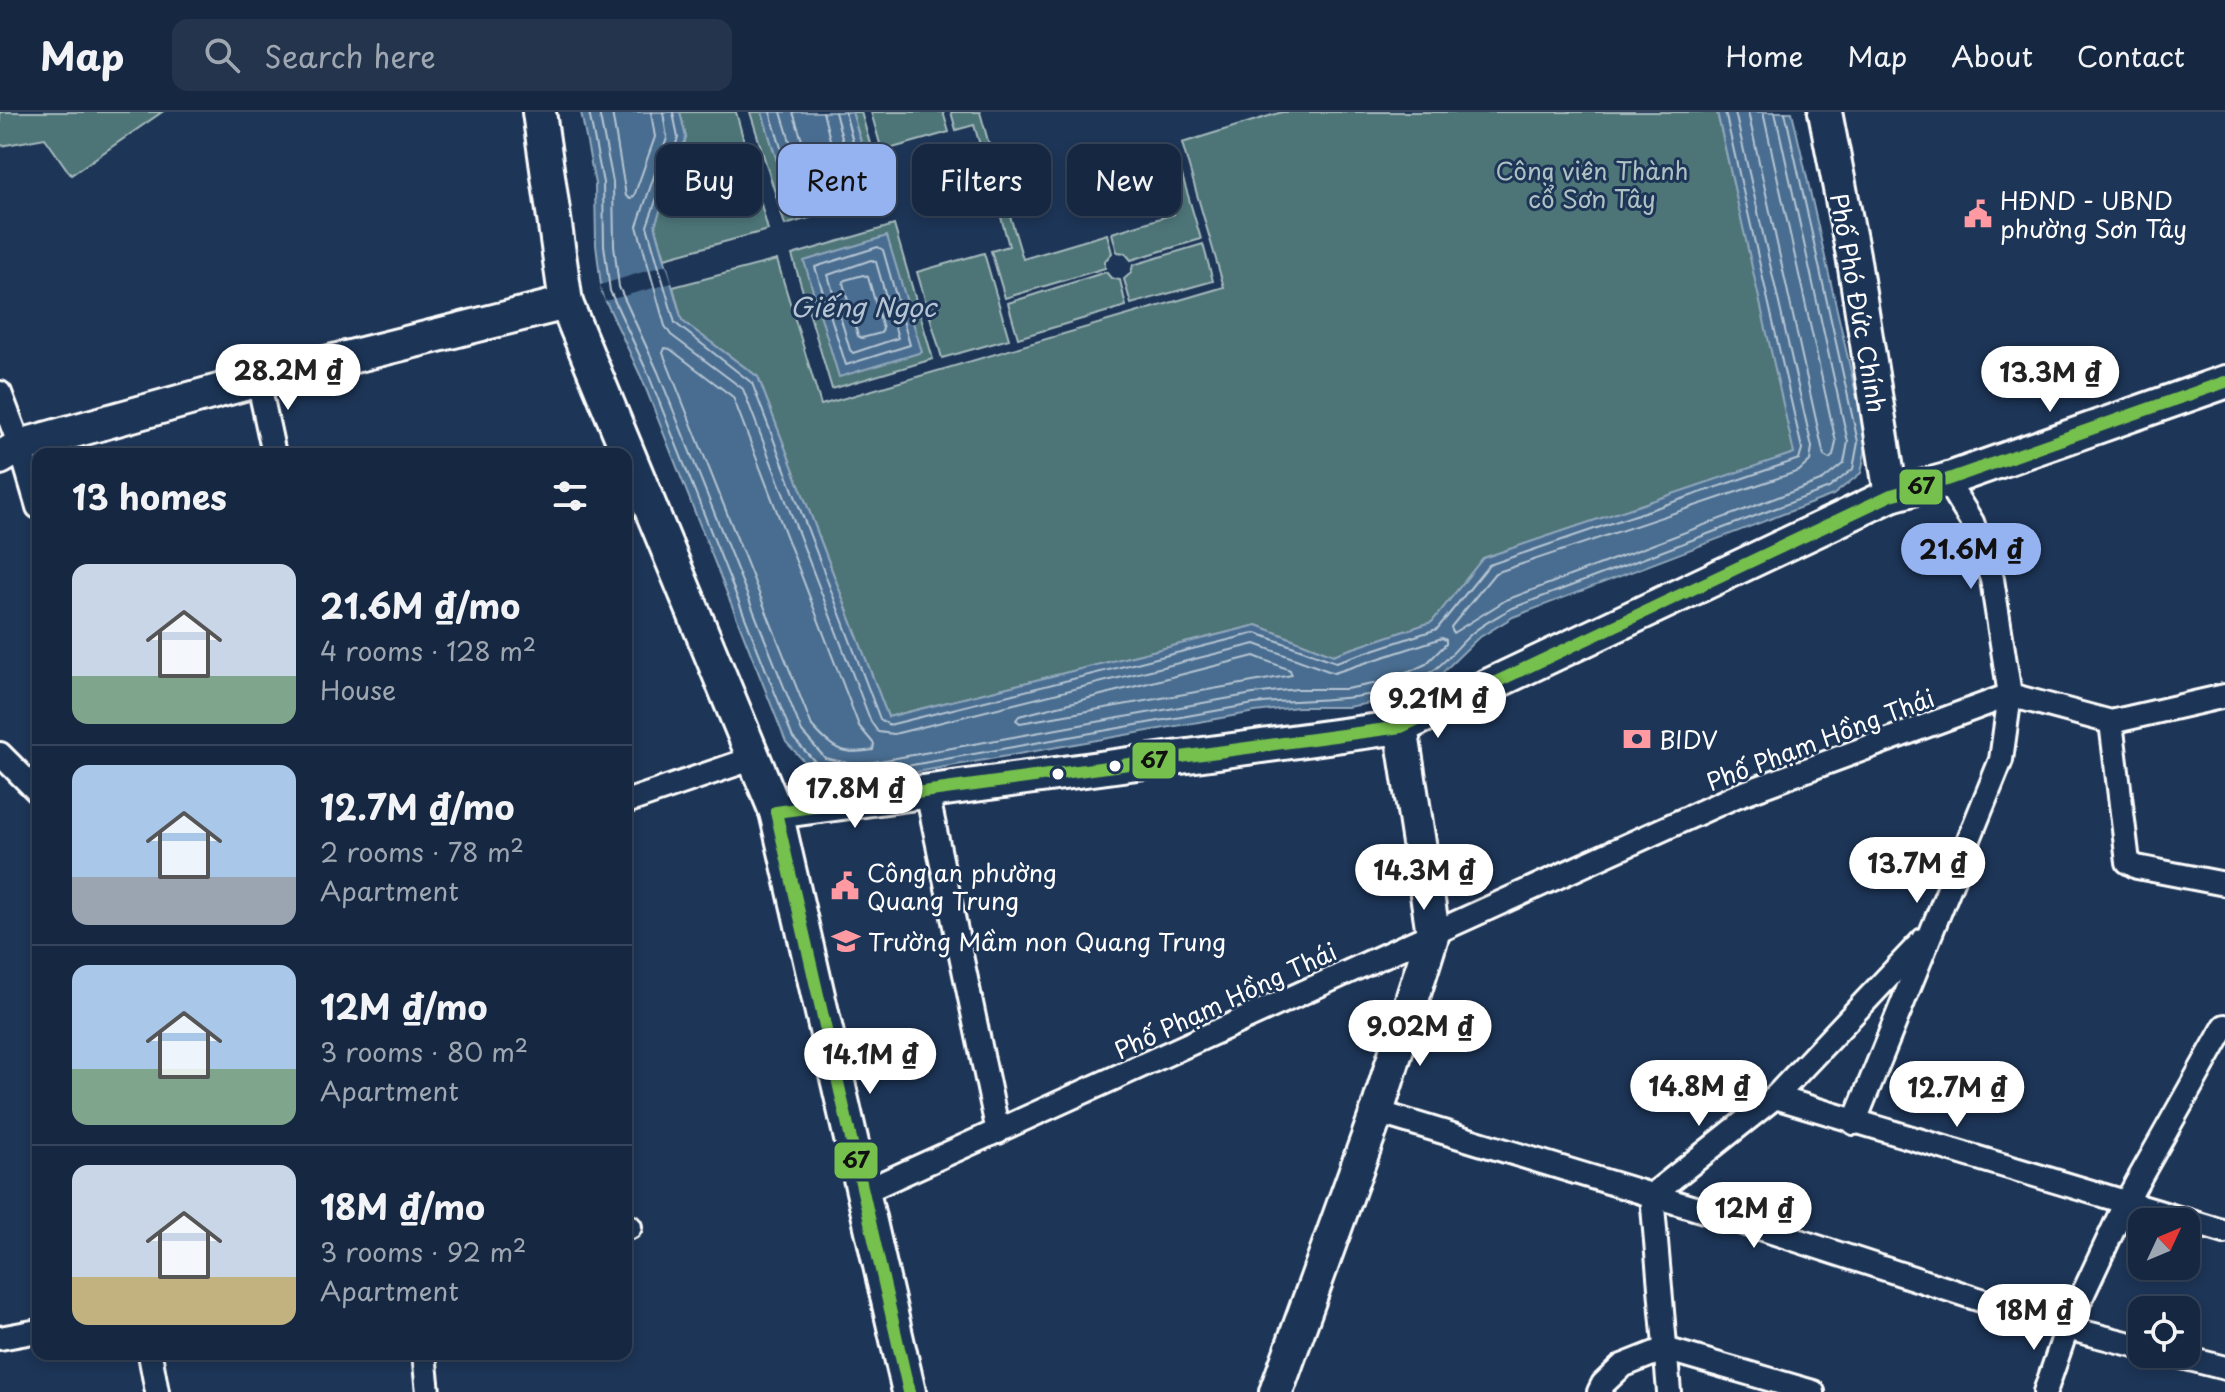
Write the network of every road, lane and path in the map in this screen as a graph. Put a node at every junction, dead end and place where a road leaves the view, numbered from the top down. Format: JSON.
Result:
{"nodes":[{"id":1,"x":539,"y":112,"type":"edge"},
{"id":2,"x":1825,"y":112,"type":"edge"},
{"id":3,"x":566,"y":303,"type":"junction"},
{"id":4,"x":258,"y":380,"type":"junction"},
{"id":5,"x":2225,"y":382,"type":"edge"},
{"id":6,"x":0,"y":393,"type":"edge"},
{"id":7,"x":273,"y":448,"type":"edge"},
{"id":8,"x":626,"y":448,"type":"edge"},
{"id":9,"x":10,"y":452,"type":"edge"},
{"id":10,"x":632,"y":463,"type":"edge"},
{"id":11,"x":1946,"y":480,"type":"junction"},
{"id":12,"x":32,"y":495,"type":"edge"},
{"id":13,"x":1891,"y":495,"type":"junction"},
{"id":14,"x":2010,"y":695,"type":"junction"},
{"id":15,"x":2225,"y":696,"type":"edge"},
{"id":16,"x":2111,"y":722,"type":"junction"},
{"id":17,"x":1401,"y":727,"type":"junction"},
{"id":18,"x":0,"y":754,"type":"edge"},
{"id":19,"x":754,"y":758,"type":"junction"},
{"id":20,"x":32,"y":786,"type":"edge"},
{"id":21,"x":927,"y":792,"type":"junction"},
{"id":22,"x":632,"y":800,"type":"edge"},
{"id":23,"x":776,"y":812,"type":"junction"},
{"id":24,"x":2225,"y":884,"type":"edge"},
{"id":25,"x":1932,"y":930,"type":"junction"},
{"id":26,"x":1433,"y":933,"type":"junction"},
{"id":27,"x":2225,"y":1026,"type":"edge"},
{"id":28,"x":1775,"y":1097,"type":"junction"},
{"id":29,"x":1377,"y":1112,"type":"junction"},
{"id":30,"x":1854,"y":1123,"type":"junction"},
{"id":31,"x":998,"y":1132,"type":"junction"},
{"id":32,"x":863,"y":1192,"type":"junction"},
{"id":33,"x":1652,"y":1195,"type":"junction"},
{"id":34,"x":2126,"y":1202,"type":"junction"},
{"id":35,"x":2225,"y":1232,"type":"edge"},
{"id":36,"x":2067,"y":1328,"type":"junction"},
{"id":37,"x":32,"y":1332,"type":"edge"},
{"id":38,"x":0,"y":1338,"type":"edge"},
{"id":39,"x":2128,"y":1343,"type":"edge"},
{"id":40,"x":1665,"y":1349,"type":"junction"},
{"id":41,"x":151,"y":1360,"type":"edge"},
{"id":42,"x":425,"y":1360,"type":"edge"},
{"id":43,"x":2200,"y":1362,"type":"edge"},
{"id":44,"x":2225,"y":1368,"type":"edge"},
{"id":45,"x":157,"y":1392,"type":"edge"},
{"id":46,"x":428,"y":1392,"type":"edge"},
{"id":47,"x":909,"y":1392,"type":"edge"},
{"id":48,"x":1276,"y":1392,"type":"edge"},
{"id":49,"x":1599,"y":1392,"type":"edge"},
{"id":50,"x":1669,"y":1392,"type":"edge"},
{"id":51,"x":1813,"y":1392,"type":"edge"},
{"id":52,"x":2045,"y":1392,"type":"edge"}],
"edges":[{"from":1,"to":3,"type":"main road"},
{"from":2,"to":13,"type":"main road","name":"Phố Phó Đức Chính"},
{"from":3,"to":4,"type":"main road"},
{"from":3,"to":8,"type":"main road"},
{"from":4,"to":7,"type":"street"},
{"from":4,"to":9,"type":"main road"},
{"from":5,"to":11,"type":"main road"},
{"from":6,"to":9,"type":"street"},
{"from":9,"to":12,"type":"street"},
{"from":10,"to":19,"type":"main road"},
{"from":11,"to":13,"type":"main road"},
{"from":11,"to":14,"type":"street"},
{"from":13,"to":17,"type":"main road"},
{"from":14,"to":16,"type":"street"},
{"from":14,"to":25,"type":"street"},
{"from":14,"to":26,"type":"street","name":"Phố Phạm Hồng Thái"},
{"from":15,"to":16,"type":"street"},
{"from":16,"to":24,"type":"street"},
{"from":17,"to":21,"type":"main road"},
{"from":17,"to":26,"type":"main road"},
{"from":18,"to":20,"type":"street"},
{"from":19,"to":22,"type":"street"},
{"from":19,"to":23,"type":"main road"},
{"from":21,"to":23,"type":"main road"},
{"from":21,"to":31,"type":"street"},
{"from":23,"to":32,"type":"main road"},
{"from":25,"to":28,"type":"street"},
{"from":25,"to":30,"type":"street"},
{"from":26,"to":29,"type":"main road"},
{"from":26,"to":31,"type":"street","name":"Phố Phạm Hồng Thái"},
{"from":27,"to":34,"type":"street"},
{"from":28,"to":30,"type":"street"},
{"from":28,"to":33,"type":"street"},
{"from":29,"to":33,"type":"street"},
{"from":29,"to":48,"type":"main road"},
{"from":30,"to":34,"type":"street"},
{"from":31,"to":32,"type":"street","name":"Phố Phạm Hồng Thái"},
{"from":32,"to":47,"type":"main road"},
{"from":33,"to":36,"type":"street"},
{"from":33,"to":40,"type":"street"},
{"from":34,"to":35,"type":"street"},
{"from":34,"to":36,"type":"street"},
{"from":36,"to":39,"type":"street"},
{"from":36,"to":52,"type":"street"},
{"from":37,"to":38,"type":"street"},
{"from":40,"to":49,"type":"street"},
{"from":40,"to":50,"type":"street"},
{"from":40,"to":51,"type":"street"},
{"from":41,"to":45,"type":"street"},
{"from":42,"to":46,"type":"street"},
{"from":43,"to":44,"type":"street"}]}
